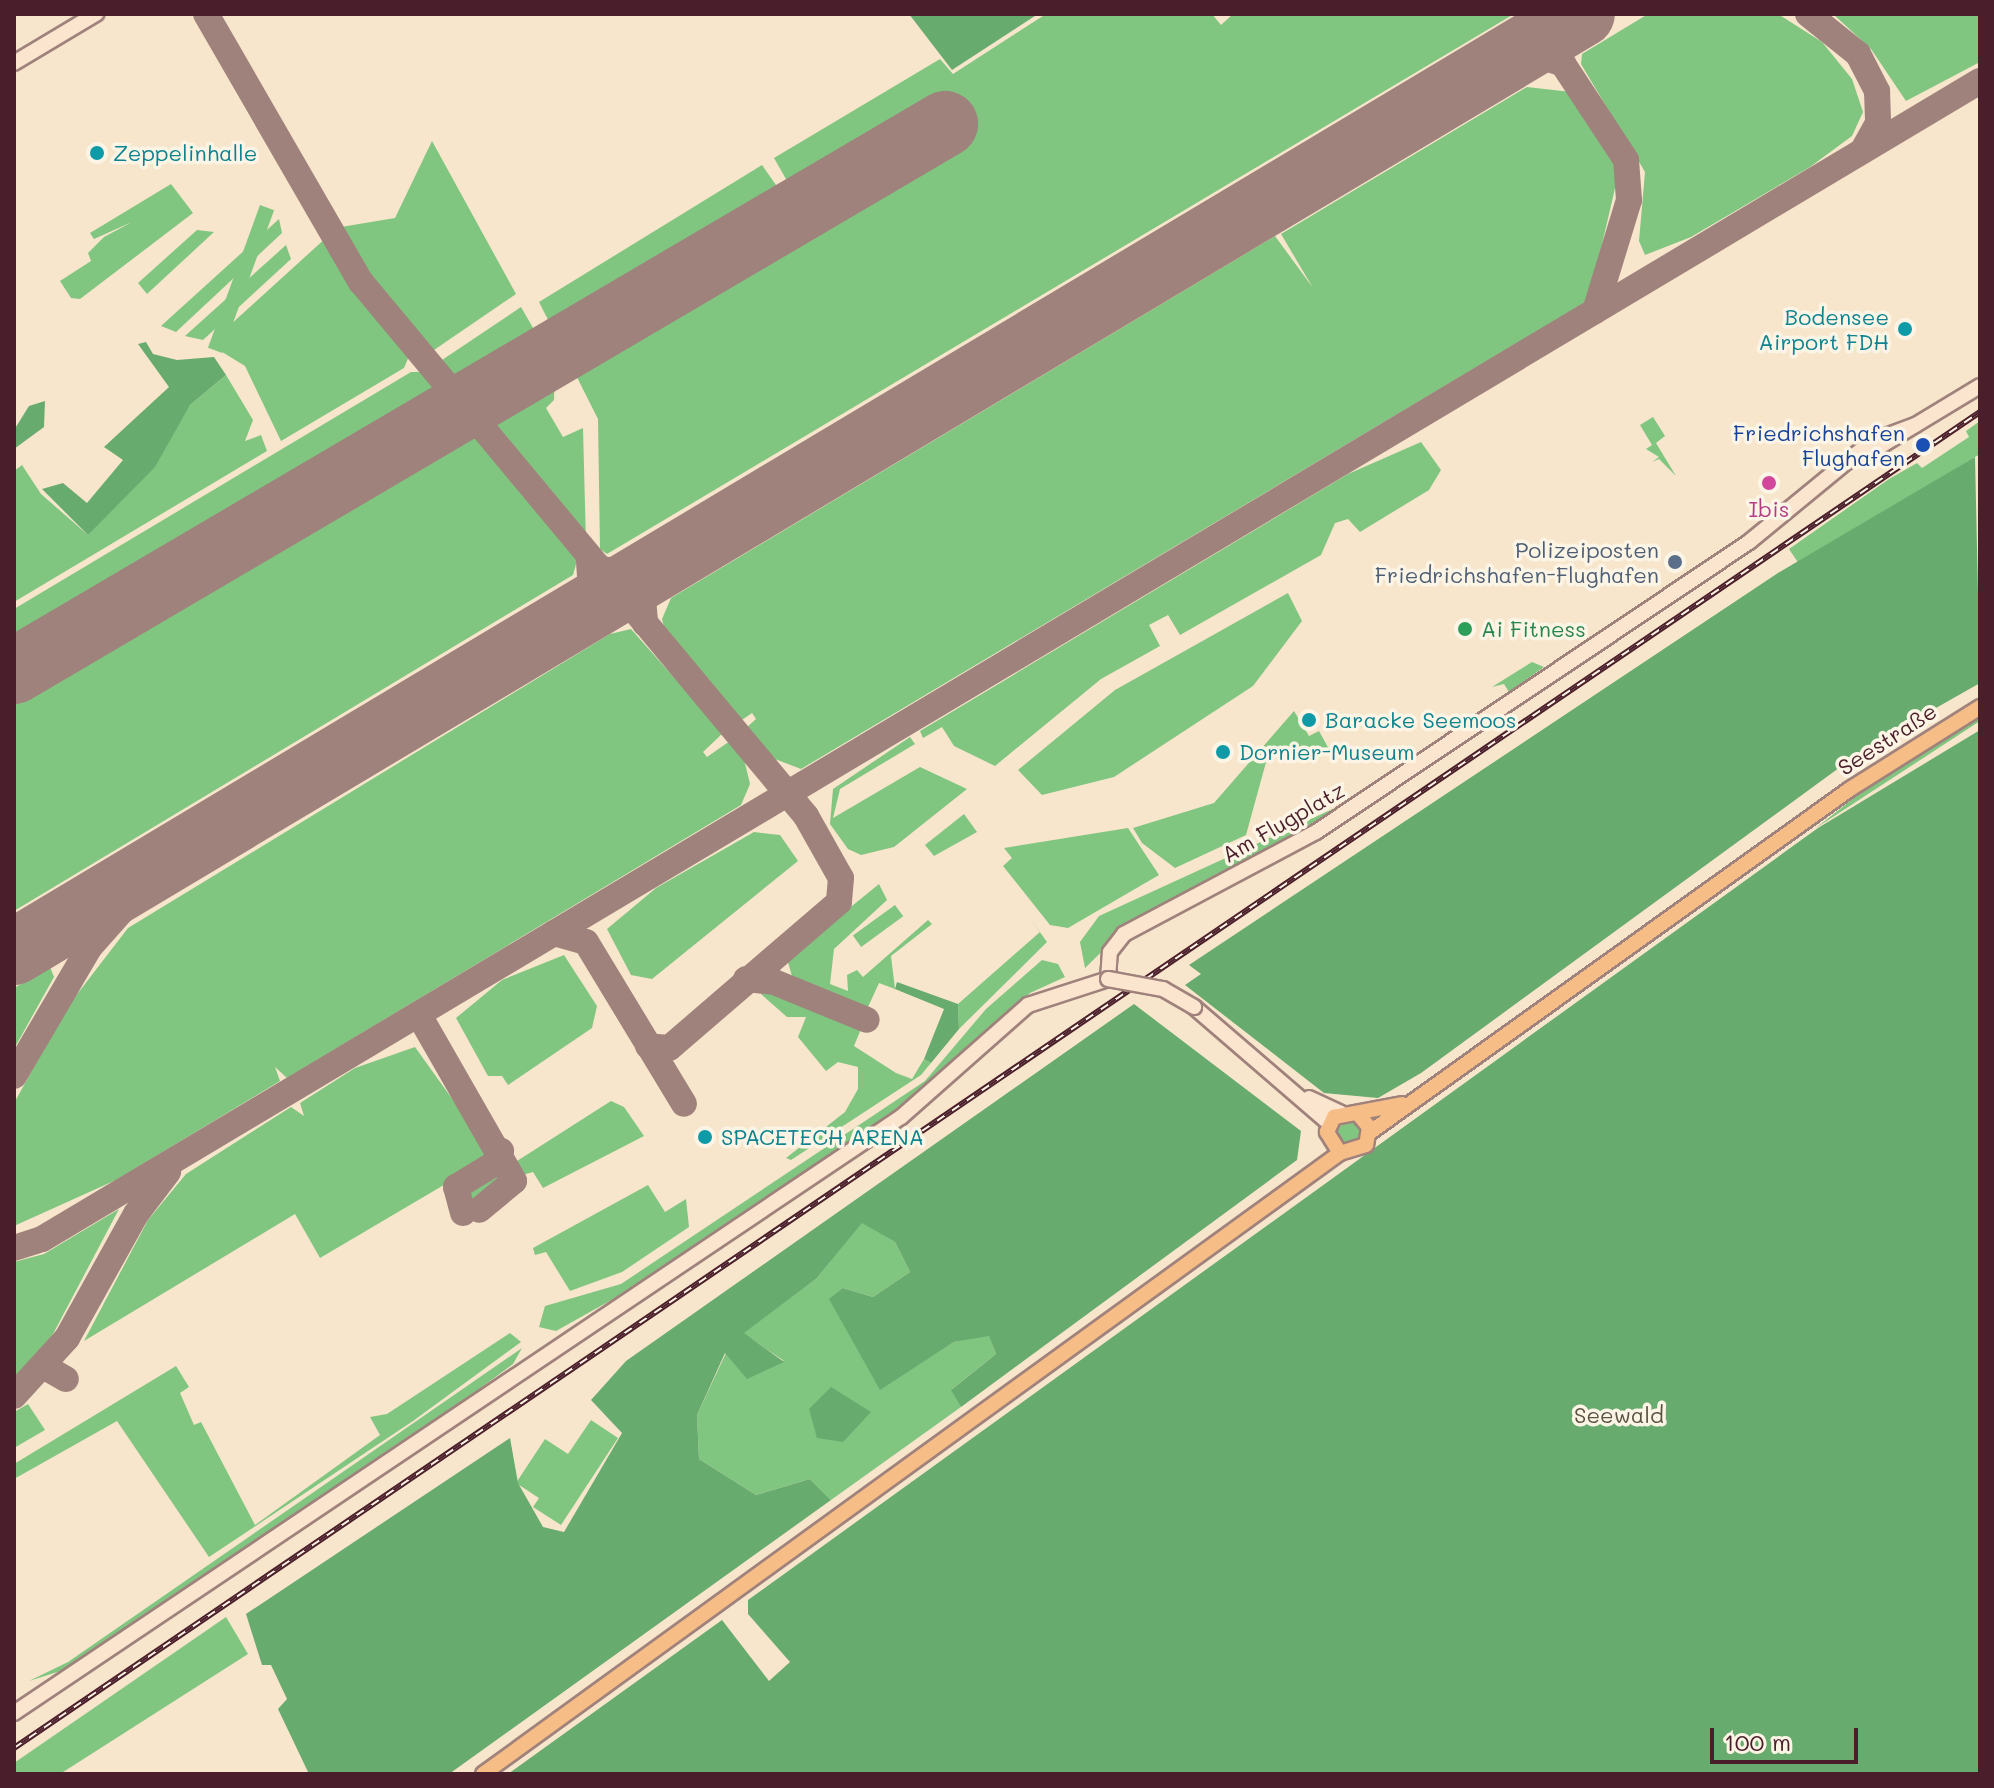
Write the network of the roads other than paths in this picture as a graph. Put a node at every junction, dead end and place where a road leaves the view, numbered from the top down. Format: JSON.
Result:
{"nodes":[{"id":1,"x":96,"y":14,"type":"edge"},
{"id":2,"x":14,"y":63,"type":"edge"},
{"id":3,"x":1980,"y":386,"type":"edge"},
{"id":4,"x":1980,"y":707,"type":"edge"},
{"id":5,"x":1108,"y":979,"type":"junction"},
{"id":6,"x":1302,"y":1094,"type":"junction"},
{"id":7,"x":1408,"y":1102,"type":"junction"},
{"id":8,"x":1341,"y":1113,"type":"junction"},
{"id":9,"x":1358,"y":1114,"type":"junction"},
{"id":10,"x":1329,"y":1123,"type":"junction"},
{"id":11,"x":1369,"y":1133,"type":"junction"},
{"id":12,"x":1328,"y":1141,"type":"junction"},
{"id":13,"x":1340,"y":1153,"type":"junction"},
{"id":14,"x":1304,"y":1180,"type":"junction"},
{"id":15,"x":14,"y":1713,"type":"edge"},
{"id":16,"x":483,"y":1774,"type":"edge"}],
"edges":[{"from":1,"to":2,"type":"street"},
{"from":3,"to":5,"type":"street","name":"Am Flugplatz"},
{"from":4,"to":7,"type":"main road","name":"Seestraße"},
{"from":5,"to":6,"type":"street","bridge":true},
{"from":5,"to":15,"type":"street"},
{"from":6,"to":8,"type":"street"},
{"from":6,"to":10,"type":"street"},
{"from":7,"to":9,"type":"main road"},
{"from":7,"to":11,"type":"main road","name":"Seestraße"},
{"from":8,"to":9,"type":"main road"},
{"from":8,"to":10,"type":"main road"},
{"from":9,"to":11,"type":"main road"},
{"from":10,"to":12,"type":"main road"},
{"from":11,"to":13,"type":"main road"},
{"from":12,"to":13,"type":"main road"},
{"from":12,"to":14,"type":"main road"},
{"from":13,"to":14,"type":"main road"},
{"from":14,"to":16,"type":"main road"}]}
